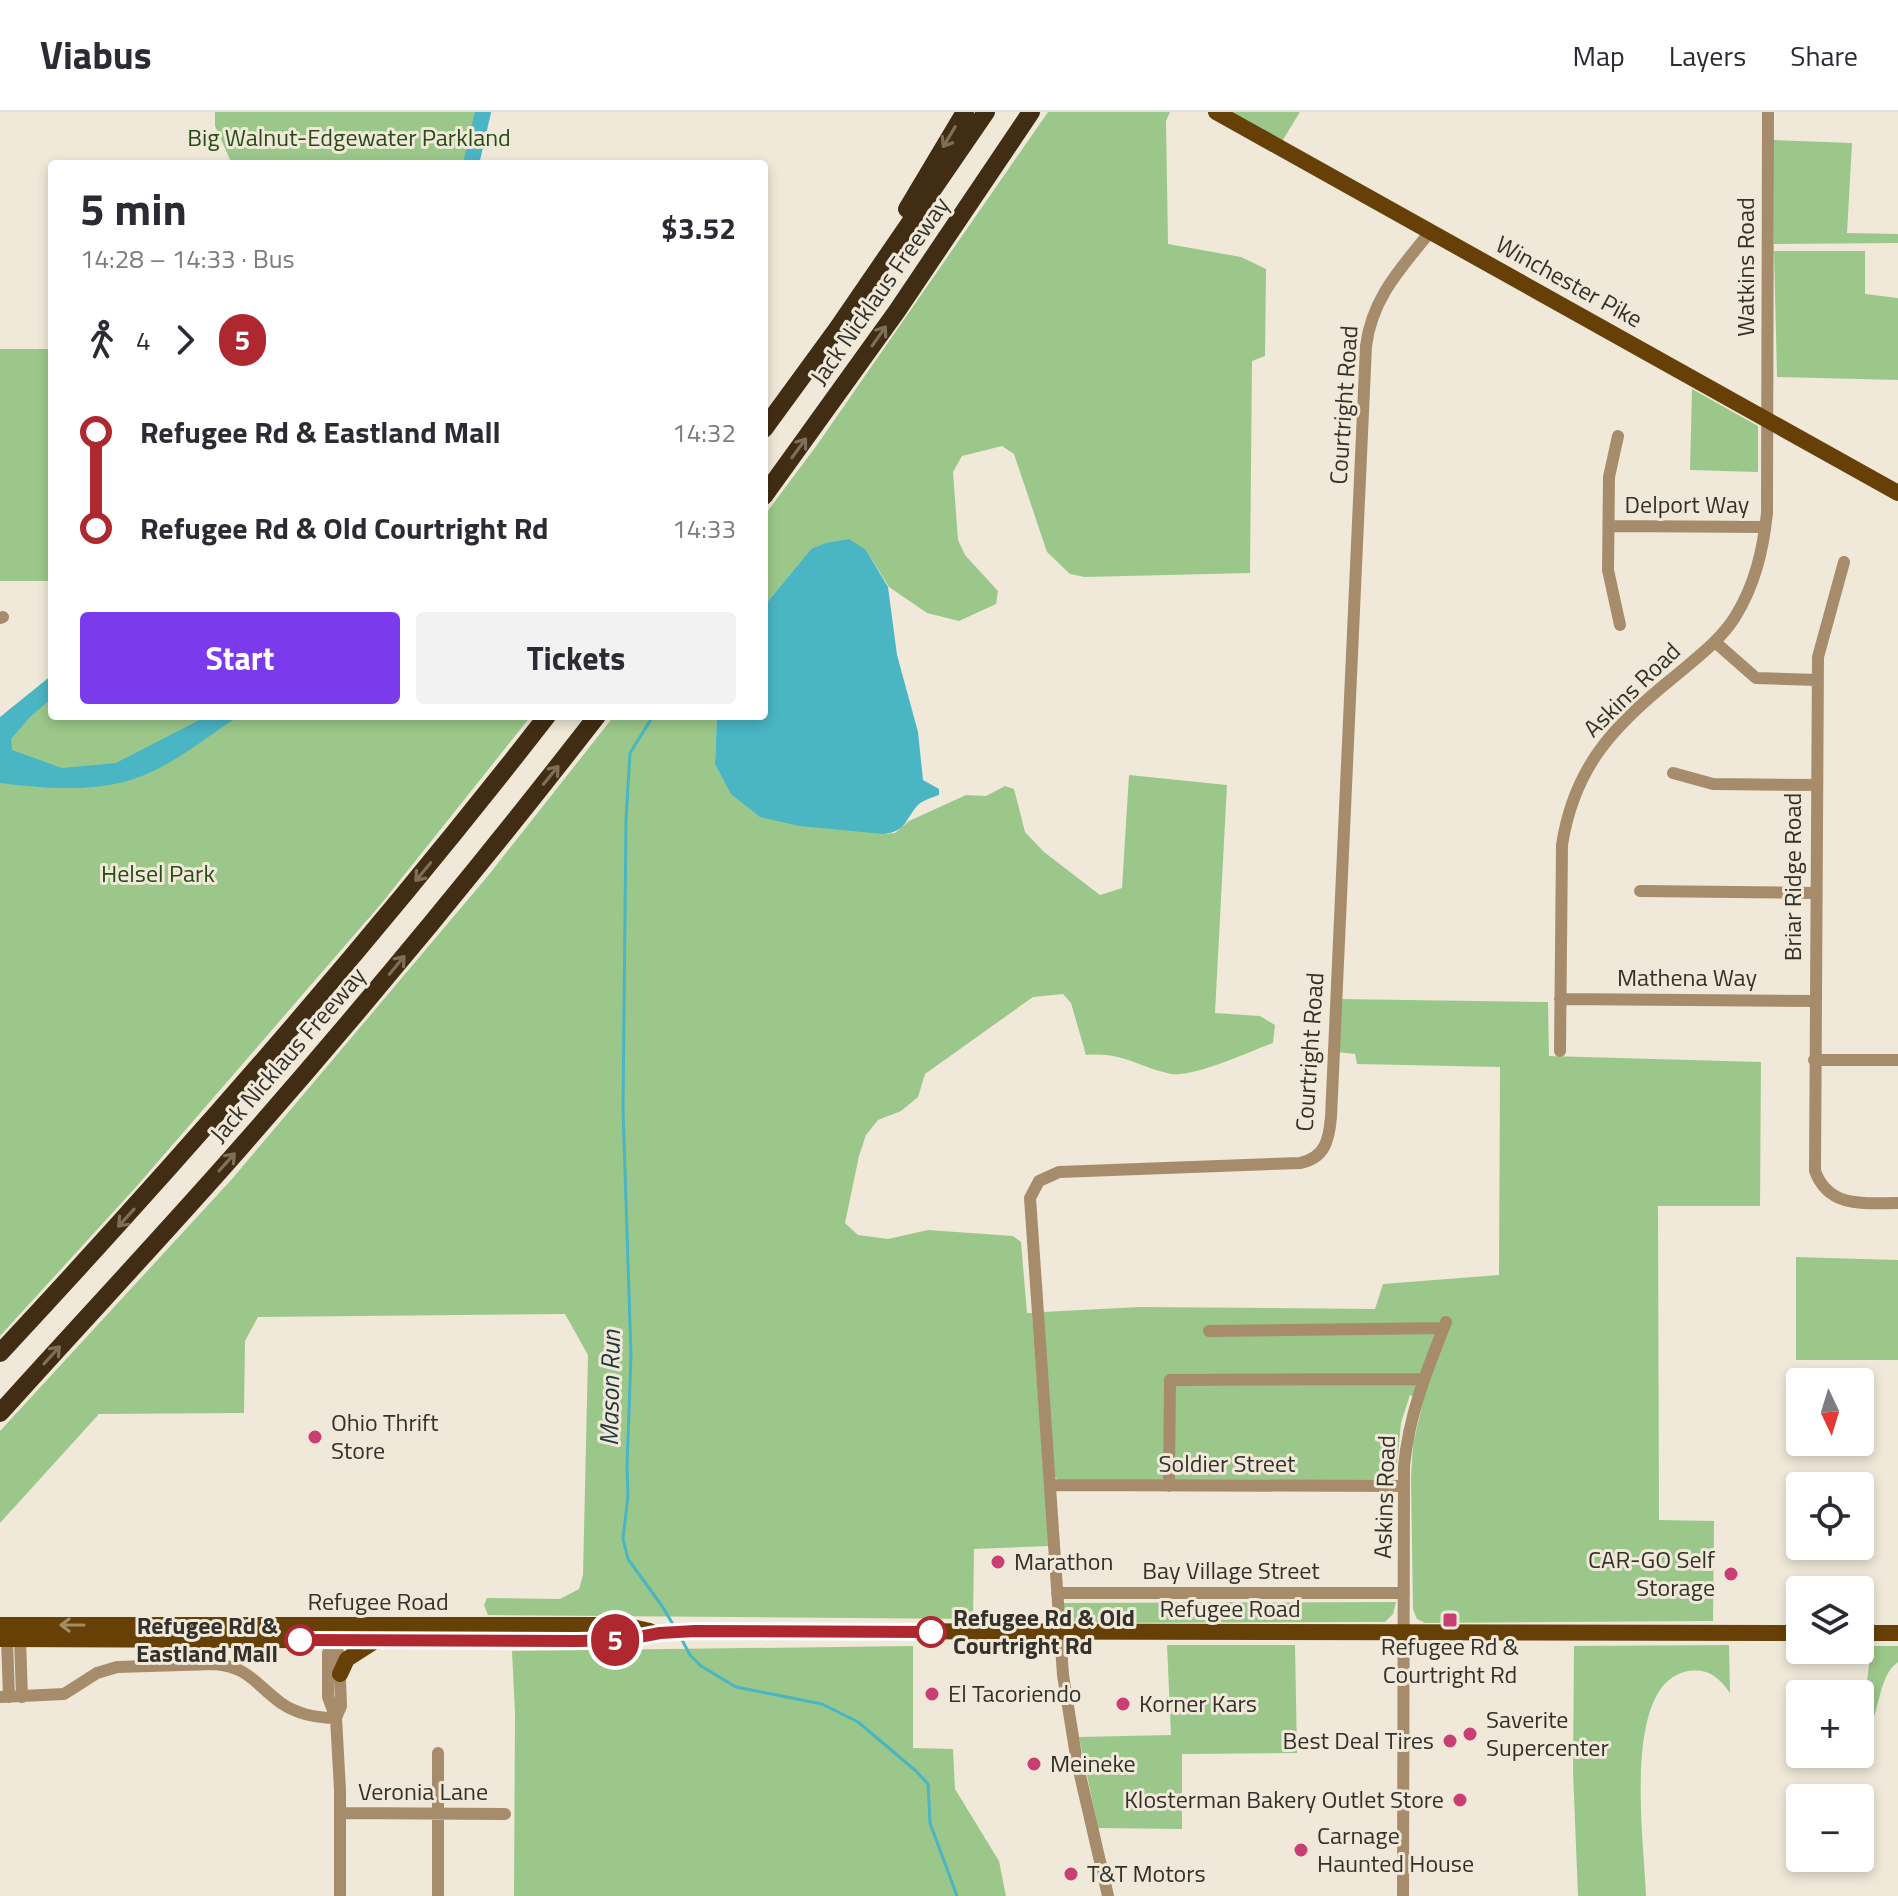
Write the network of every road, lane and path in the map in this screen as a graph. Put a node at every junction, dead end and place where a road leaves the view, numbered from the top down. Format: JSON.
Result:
{"nodes":[{"id":1,"x":965,"y":112,"type":"edge"},
{"id":2,"x":986,"y":112,"type":"edge"},
{"id":3,"x":1031,"y":112,"type":"edge"},
{"id":4,"x":1216,"y":112,"type":"edge"},
{"id":5,"x":1768,"y":112,"type":"edge"},
{"id":6,"x":1430,"y":232,"type":"junction"},
{"id":7,"x":837,"y":329,"type":"junction"},
{"id":8,"x":1768,"y":421,"type":"junction"},
{"id":9,"x":768,"y":424,"type":"edge"},
{"id":10,"x":1618,"y":436,"type":"dead end"},
{"id":11,"x":768,"y":490,"type":"edge"},
{"id":12,"x":1898,"y":493,"type":"edge"},
{"id":13,"x":1609,"y":526,"type":"junction"},
{"id":14,"x":1765,"y":527,"type":"junction"},
{"id":15,"x":1844,"y":562,"type":"dead end"},
{"id":16,"x":1620,"y":625,"type":"dead end"},
{"id":17,"x":1715,"y":642,"type":"junction"},
{"id":18,"x":1817,"y":680,"type":"junction"},
{"id":19,"x":544,"y":720,"type":"edge"},
{"id":20,"x":594,"y":720,"type":"edge"},
{"id":21,"x":1673,"y":773,"type":"dead end"},
{"id":22,"x":1815,"y":785,"type":"junction"},
{"id":23,"x":1640,"y":891,"type":"dead end"},
{"id":24,"x":1815,"y":893,"type":"junction"},
{"id":25,"x":1560,"y":999,"type":"junction"},
{"id":26,"x":1814,"y":1001,"type":"junction"},
{"id":27,"x":1560,"y":1051,"type":"dead end"},
{"id":28,"x":1814,"y":1060,"type":"junction"},
{"id":29,"x":1898,"y":1060,"type":"edge"},
{"id":30,"x":1898,"y":1203,"type":"edge"},
{"id":31,"x":1209,"y":1331,"type":"dead end"},
{"id":32,"x":0,"y":1353,"type":"edge"},
{"id":33,"x":1424,"y":1379,"type":"junction"},
{"id":34,"x":0,"y":1413,"type":"edge"},
{"id":35,"x":1050,"y":1485,"type":"junction"},
{"id":36,"x":1169,"y":1486,"type":"junction"},
{"id":37,"x":1404,"y":1486,"type":"junction"},
{"id":38,"x":1057,"y":1593,"type":"junction"},
{"id":39,"x":1404,"y":1593,"type":"junction"},
{"id":40,"x":671,"y":1632,"type":"junction"},
{"id":41,"x":1060,"y":1632,"type":"junction"},
{"id":42,"x":1403,"y":1632,"type":"junction"},
{"id":43,"x":1786,"y":1633,"type":"edge"},
{"id":44,"x":1874,"y":1633,"type":"edge"},
{"id":45,"x":1898,"y":1633,"type":"edge"},
{"id":46,"x":7,"y":1636,"type":"edge"},
{"id":47,"x":334,"y":1638,"type":"junction"},
{"id":48,"x":376,"y":1641,"type":"junction"},
{"id":49,"x":340,"y":1674,"type":"junction"},
{"id":50,"x":10,"y":1697,"type":"edge"},
{"id":51,"x":328,"y":1697,"type":"junction"},
{"id":52,"x":309,"y":1715,"type":"junction"},
{"id":53,"x":336,"y":1718,"type":"junction"},
{"id":54,"x":438,"y":1753,"type":"dead end"},
{"id":55,"x":340,"y":1813,"type":"junction"},
{"id":56,"x":439,"y":1814,"type":"junction"},
{"id":57,"x":505,"y":1814,"type":"dead end"},
{"id":58,"x":340,"y":1896,"type":"edge"},
{"id":59,"x":438,"y":1896,"type":"edge"},
{"id":60,"x":1108,"y":1896,"type":"edge"},
{"id":61,"x":1403,"y":1896,"type":"edge"}],
"edges":[{"from":1,"to":7,"type":"highway","one_way":true},
{"from":2,"to":7,"type":"highway","name":"Jack Nicklaus Freeway"},
{"from":11,"to":3,"type":"highway","name":"Jack Nicklaus Freeway","one_way":true},
{"from":4,"to":6,"type":"main road","name":"Winchester Pike"},
{"from":5,"to":8,"type":"street","name":"Watkins Road"},
{"from":6,"to":8,"type":"main road","name":"Winchester Pike"},
{"from":6,"to":35,"type":"street","name":"Courtright Road"},
{"from":7,"to":9,"type":"highway","name":"Jack Nicklaus Freeway"},
{"from":8,"to":12,"type":"main road","name":"Winchester Pike"},
{"from":8,"to":14,"type":"street","name":"Askins Road"},
{"from":10,"to":13,"type":"street"},
{"from":13,"to":14,"type":"street","name":"Delport Way"},
{"from":13,"to":16,"type":"street"},
{"from":14,"to":17,"type":"street","name":"Askins Road"},
{"from":15,"to":18,"type":"street","name":"Briar Ridge Road"},
{"from":17,"to":18,"type":"street"},
{"from":17,"to":25,"type":"street","name":"Askins Road"},
{"from":18,"to":22,"type":"street","name":"Briar Ridge Road"},
{"from":19,"to":32,"type":"highway","name":"Jack Nicklaus Freeway","one_way":true},
{"from":34,"to":20,"type":"highway","name":"Jack Nicklaus Freeway","one_way":true},
{"from":21,"to":22,"type":"street"},
{"from":22,"to":24,"type":"street","name":"Briar Ridge Road"},
{"from":23,"to":24,"type":"street"},
{"from":24,"to":26,"type":"street","name":"Briar Ridge Road"},
{"from":25,"to":26,"type":"street","name":"Mathena Way"},
{"from":25,"to":27,"type":"street","name":"Askins Road"},
{"from":26,"to":28,"type":"street","name":"Briar Ridge Road"},
{"from":28,"to":29,"type":"street"},
{"from":28,"to":30,"type":"street","name":"Briar Ridge Road"},
{"from":31,"to":33,"type":"street","name":"Askins Road"},
{"from":33,"to":36,"type":"street"},
{"from":33,"to":37,"type":"street","name":"Askins Road"},
{"from":35,"to":36,"type":"street","name":"Soldier Street"},
{"from":35,"to":38,"type":"street","name":"Courtright Road"},
{"from":36,"to":37,"type":"street","name":"Soldier Street"},
{"from":37,"to":39,"type":"street","name":"Askins Road"},
{"from":38,"to":39,"type":"street","name":"Bay Village Street"},
{"from":38,"to":41,"type":"street","name":"Courtright Road"},
{"from":39,"to":42,"type":"street","name":"Askins Road"},
{"from":40,"to":41,"type":"main road","name":"Refugee Road"},
{"from":40,"to":47,"type":"main road","name":"Refugee Road"},
{"from":40,"to":48,"type":"main road","name":"Refugee Road"},
{"from":41,"to":42,"type":"main road","name":"Refugee Road"},
{"from":41,"to":60,"type":"street","name":"Courtright Road"},
{"from":42,"to":43,"type":"main road","name":"Refugee Road"},
{"from":42,"to":61,"type":"street"},
{"from":44,"to":45,"type":"main road"},
{"from":47,"to":46,"type":"main road","name":"Refugee Road","one_way":true},
{"from":46,"to":47,"type":"main road","name":"Refugee Road"},
{"from":46,"to":50,"type":"street"},
{"from":47,"to":48,"type":"main road","name":"Refugee Road"},
{"from":47,"to":49,"type":"street"},
{"from":47,"to":51,"type":"street"},
{"from":48,"to":49,"type":"main road"},
{"from":49,"to":53,"type":"street"},
{"from":50,"to":52,"type":"street"},
{"from":51,"to":52,"type":"street"},
{"from":51,"to":53,"type":"street"},
{"from":52,"to":53,"type":"street"},
{"from":53,"to":55,"type":"street"},
{"from":54,"to":56,"type":"street"},
{"from":55,"to":56,"type":"street","name":"Veronia Lane"},
{"from":55,"to":58,"type":"street"},
{"from":56,"to":57,"type":"street","name":"Veronia Lane"},
{"from":56,"to":59,"type":"street"}]}
